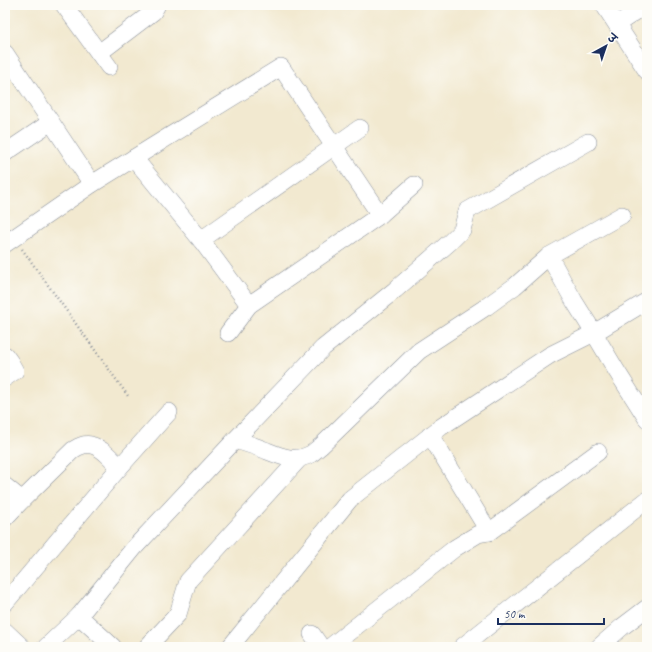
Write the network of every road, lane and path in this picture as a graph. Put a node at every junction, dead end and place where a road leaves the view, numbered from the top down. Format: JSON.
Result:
{"nodes":[{"id":1,"x":64,"y":5,"type":"edge"},
{"id":2,"x":157,"y":5,"type":"edge"},
{"id":3,"x":604,"y":5,"type":"edge"},
{"id":4,"x":646,"y":5,"type":"edge"},
{"id":5,"x":617,"y":24,"type":"junction"},
{"id":6,"x":6,"y":58,"type":"edge"},
{"id":7,"x":647,"y":71,"type":"edge"},
{"id":8,"x":51,"y":122,"type":"junction"},
{"id":9,"x":360,"y":128,"type":"dead end"},
{"id":10,"x":588,"y":142,"type":"dead end"},
{"id":11,"x":334,"y":146,"type":"junction"},
{"id":12,"x":5,"y":153,"type":"edge"},
{"id":13,"x":134,"y":158,"type":"junction"},
{"id":14,"x":92,"y":184,"type":"junction"},
{"id":15,"x":414,"y":185,"type":"dead end"},
{"id":16,"x":380,"y":215,"type":"junction"},
{"id":17,"x":622,"y":215,"type":"dead end"},
{"id":18,"x":201,"y":240,"type":"junction"},
{"id":19,"x":9,"y":241,"type":"edge"},
{"id":20,"x":549,"y":256,"type":"junction"},
{"id":21,"x":647,"y":301,"type":"edge"},
{"id":22,"x":249,"y":305,"type":"junction"},
{"id":23,"x":228,"y":333,"type":"dead end"},
{"id":24,"x":594,"y":333,"type":"junction"},
{"id":25,"x":5,"y":354,"type":"edge"},
{"id":26,"x":5,"y":378,"type":"edge"},
{"id":27,"x":128,"y":396,"type":"dead end"},
{"id":28,"x":169,"y":412,"type":"dead end"},
{"id":29,"x":647,"y":419,"type":"edge"},
{"id":30,"x":430,"y":435,"type":"junction"},
{"id":31,"x":235,"y":440,"type":"junction"},
{"id":32,"x":598,"y":452,"type":"dead end"},
{"id":33,"x":300,"y":458,"type":"junction"},
{"id":34,"x":119,"y":468,"type":"junction"},
{"id":35,"x":5,"y":486,"type":"edge"},
{"id":36,"x":22,"y":500,"type":"junction"},
{"id":37,"x":647,"y":500,"type":"edge"},
{"id":38,"x":5,"y":518,"type":"edge"},
{"id":39,"x":489,"y":532,"type":"junction"},
{"id":40,"x":5,"y":603,"type":"edge"},
{"id":41,"x":647,"y":608,"type":"edge"},
{"id":42,"x":79,"y":616,"type":"junction"},
{"id":43,"x":5,"y":631,"type":"edge"},
{"id":44,"x":22,"y":647,"type":"edge"},
{"id":45,"x":46,"y":647,"type":"edge"},
{"id":46,"x":113,"y":647,"type":"edge"},
{"id":47,"x":147,"y":647,"type":"edge"},
{"id":48,"x":230,"y":647,"type":"edge"},
{"id":49,"x":330,"y":647,"type":"edge"},
{"id":50,"x":462,"y":647,"type":"edge"},
{"id":51,"x":599,"y":647,"type":"edge"}],
"edges":[{"from":1,"to":2,"type":"street"},
{"from":3,"to":5,"type":"street"},
{"from":4,"to":5,"type":"street"},
{"from":5,"to":7,"type":"street"},
{"from":6,"to":8,"type":"street"},
{"from":8,"to":12,"type":"street"},
{"from":8,"to":14,"type":"street"},
{"from":9,"to":11,"type":"street"},
{"from":10,"to":31,"type":"street"},
{"from":11,"to":13,"type":"street"},
{"from":11,"to":16,"type":"street"},
{"from":11,"to":18,"type":"street"},
{"from":13,"to":14,"type":"street"},
{"from":13,"to":18,"type":"street"},
{"from":14,"to":19,"type":"street"},
{"from":15,"to":16,"type":"street"},
{"from":16,"to":22,"type":"street"},
{"from":17,"to":20,"type":"street"},
{"from":18,"to":22,"type":"street"},
{"from":19,"to":27,"type":"path"},
{"from":20,"to":24,"type":"street"},
{"from":20,"to":33,"type":"street"},
{"from":21,"to":24,"type":"street"},
{"from":22,"to":23,"type":"street"},
{"from":24,"to":29,"type":"street"},
{"from":24,"to":30,"type":"street"},
{"from":25,"to":26,"type":"street"},
{"from":28,"to":34,"type":"street"},
{"from":30,"to":39,"type":"street"},
{"from":30,"to":48,"type":"street"},
{"from":31,"to":33,"type":"street"},
{"from":31,"to":42,"type":"street"},
{"from":32,"to":39,"type":"street"},
{"from":33,"to":47,"type":"street"},
{"from":34,"to":36,"type":"street"},
{"from":34,"to":40,"type":"street"},
{"from":35,"to":36,"type":"street"},
{"from":36,"to":38,"type":"street"},
{"from":37,"to":50,"type":"street"},
{"from":39,"to":49,"type":"street"},
{"from":41,"to":51,"type":"street"},
{"from":42,"to":45,"type":"street"},
{"from":42,"to":46,"type":"street"},
{"from":43,"to":44,"type":"street"}]}
